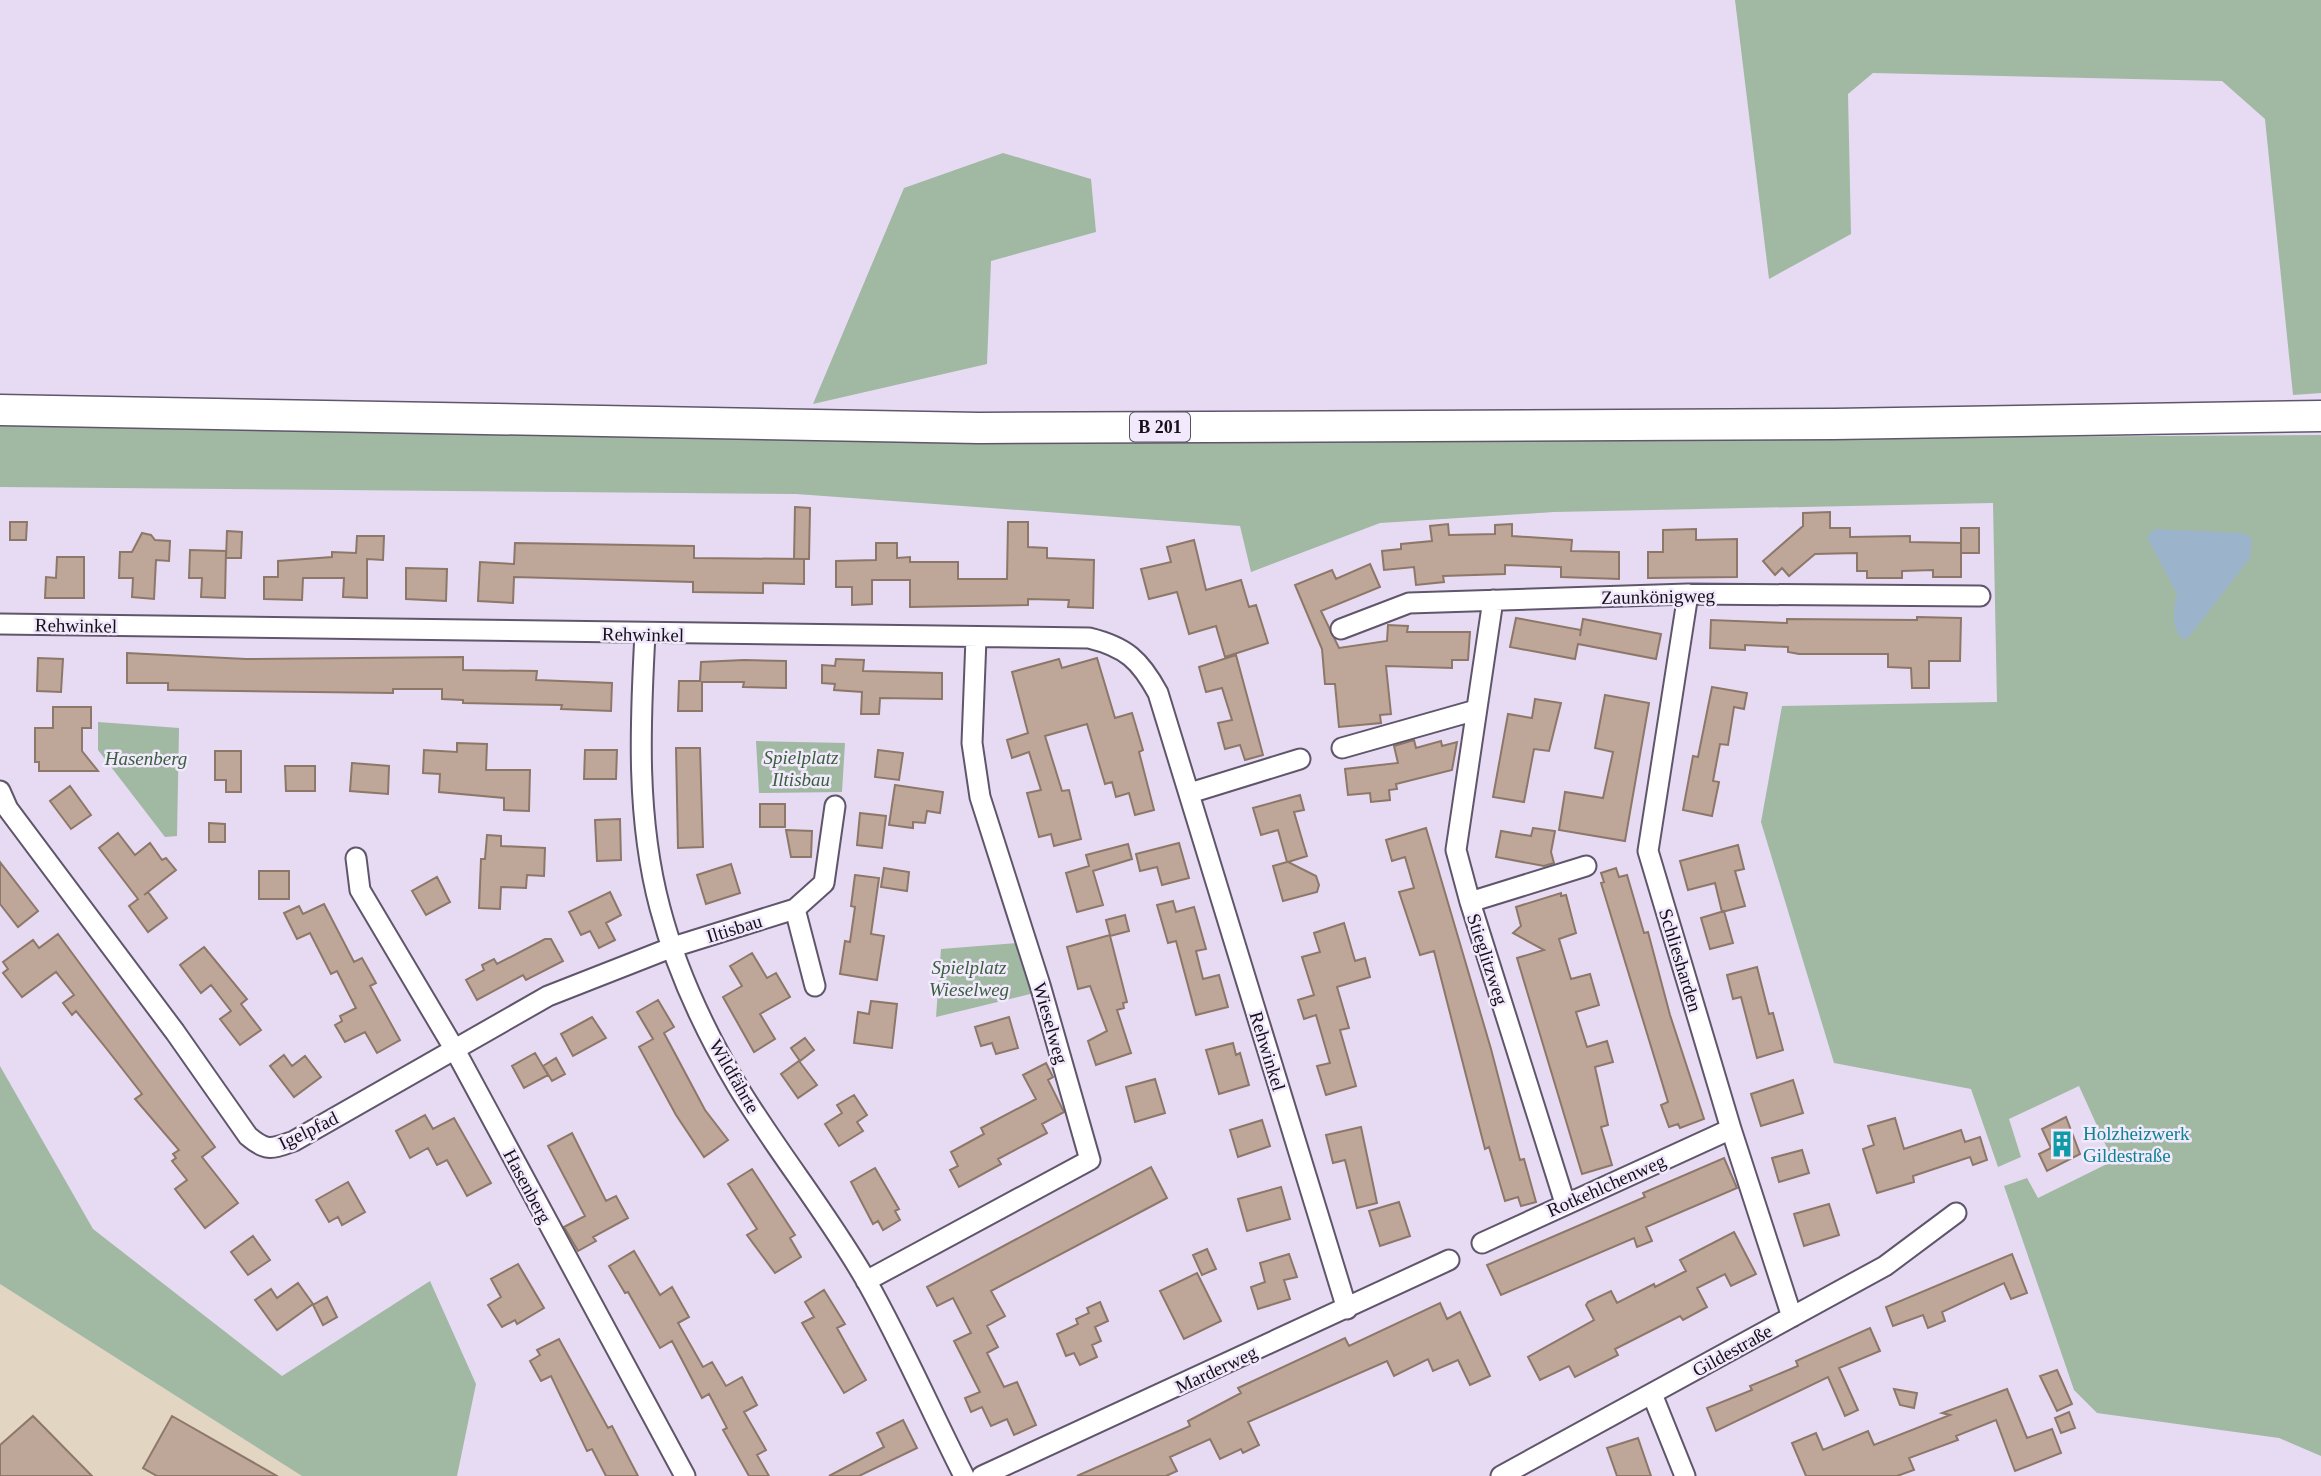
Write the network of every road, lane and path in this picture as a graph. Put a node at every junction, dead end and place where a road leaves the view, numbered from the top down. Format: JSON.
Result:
{"nodes":[{"id":1,"x":0,"y":410,"type":"edge"},
{"id":2,"x":2321,"y":416,"type":"edge"},
{"id":3,"x":1688,"y":594,"type":"junction"},
{"id":4,"x":1980,"y":596,"type":"dead end"},
{"id":5,"x":1493,"y":600,"type":"junction"},
{"id":6,"x":0,"y":624,"type":"edge"},
{"id":7,"x":1342,"y":629,"type":"dead end"},
{"id":8,"x":645,"y":634,"type":"junction"},
{"id":9,"x":976,"y":638,"type":"junction"},
{"id":10,"x":1476,"y":710,"type":"junction"},
{"id":11,"x":1342,"y":748,"type":"dead end"},
{"id":12,"x":1300,"y":759,"type":"dead end"},
{"id":13,"x":0,"y":791,"type":"edge"},
{"id":14,"x":1190,"y":793,"type":"junction"},
{"id":15,"x":835,"y":806,"type":"dead end"},
{"id":16,"x":356,"y":858,"type":"dead end"},
{"id":17,"x":1586,"y":866,"type":"dead end"},
{"id":18,"x":1470,"y":902,"type":"junction"},
{"id":19,"x":795,"y":909,"type":"junction"},
{"id":20,"x":673,"y":947,"type":"junction"},
{"id":21,"x":815,"y":986,"type":"dead end"},
{"id":22,"x":455,"y":1050,"type":"junction"},
{"id":23,"x":1731,"y":1129,"type":"junction"},
{"id":24,"x":1565,"y":1203,"type":"junction"},
{"id":25,"x":1956,"y":1213,"type":"dead end"},
{"id":26,"x":1482,"y":1243,"type":"dead end"},
{"id":27,"x":1448,"y":1260,"type":"dead end"},
{"id":28,"x":866,"y":1281,"type":"junction"},
{"id":29,"x":1347,"y":1309,"type":"junction"},
{"id":30,"x":1792,"y":1317,"type":"junction"},
{"id":31,"x":1652,"y":1394,"type":"junction"},
{"id":32,"x":685,"y":1476,"type":"edge"},
{"id":33,"x":964,"y":1476,"type":"edge"},
{"id":34,"x":982,"y":1476,"type":"edge"},
{"id":35,"x":1501,"y":1476,"type":"edge"},
{"id":36,"x":1685,"y":1476,"type":"edge"}],
"edges":[{"from":1,"to":2,"type":"main road","number":"B 201"},
{"from":3,"to":4,"type":"street","name":"Zaunkönigweg"},
{"from":3,"to":5,"type":"street","name":"Zaunkönigweg"},
{"from":3,"to":23,"type":"street","name":"Schliesharden"},
{"from":5,"to":7,"type":"street","name":"Zaunkönigweg"},
{"from":5,"to":10,"type":"street","name":"Stieglitzweg"},
{"from":6,"to":8,"type":"street","name":"Rehwinkel"},
{"from":8,"to":9,"type":"street","name":"Rehwinkel"},
{"from":8,"to":20,"type":"street","name":"Wildfährte"},
{"from":9,"to":14,"type":"street","name":"Rehwinkel"},
{"from":9,"to":28,"type":"street","name":"Wieselweg"},
{"from":10,"to":11,"type":"street"},
{"from":10,"to":18,"type":"street","name":"Stieglitzweg"},
{"from":12,"to":14,"type":"street"},
{"from":13,"to":22,"type":"street","name":"Igelpfad"},
{"from":14,"to":29,"type":"street","name":"Rehwinkel"},
{"from":15,"to":19,"type":"street","name":"Iltisbau"},
{"from":16,"to":22,"type":"street","name":"Hasenberg"},
{"from":17,"to":18,"type":"street"},
{"from":18,"to":24,"type":"street","name":"Stieglitzweg"},
{"from":19,"to":20,"type":"street","name":"Iltisbau"},
{"from":19,"to":21,"type":"street"},
{"from":20,"to":22,"type":"street","name":"Igelpfad"},
{"from":20,"to":28,"type":"street","name":"Wildfährte"},
{"from":22,"to":32,"type":"street","name":"Hasenberg"},
{"from":23,"to":24,"type":"street","name":"Rotkehlchenweg"},
{"from":23,"to":30,"type":"street","name":"Schliesharden"},
{"from":24,"to":26,"type":"street","name":"Rotkehlchenweg"},
{"from":25,"to":30,"type":"street","name":"Gildestraße"},
{"from":27,"to":29,"type":"street","name":"Marderweg"},
{"from":28,"to":33,"type":"street","name":"Wildfährte"},
{"from":29,"to":34,"type":"street","name":"Marderweg"},
{"from":30,"to":31,"type":"street","name":"Gildestraße"},
{"from":31,"to":35,"type":"street","name":"Gildestraße"},
{"from":31,"to":36,"type":"street"}]}
